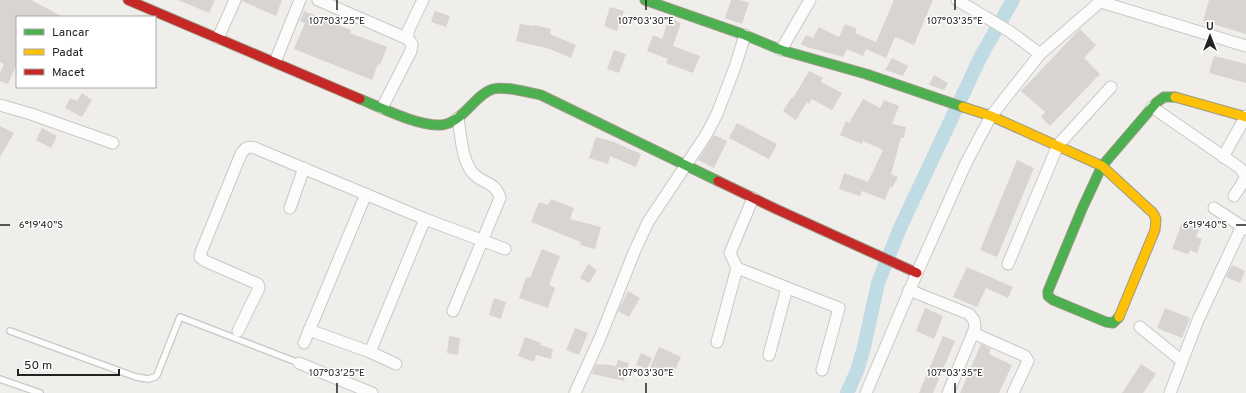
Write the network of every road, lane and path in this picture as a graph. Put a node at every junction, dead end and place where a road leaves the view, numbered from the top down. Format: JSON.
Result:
{"nodes":[{"id":1,"x":128,"y":0,"type":"edge"},
{"id":2,"x":235,"y":0,"type":"edge"},
{"id":3,"x":300,"y":0,"type":"edge"},
{"id":4,"x":318,"y":0,"type":"edge"},
{"id":5,"x":423,"y":0,"type":"edge"},
{"id":6,"x":645,"y":0,"type":"edge"},
{"id":7,"x":810,"y":0,"type":"edge"},
{"id":8,"x":957,"y":0,"type":"edge"},
{"id":9,"x":1102,"y":1,"type":"edge"},
{"id":10,"x":976,"y":5,"type":"edge"},
{"id":11,"x":745,"y":35,"type":"junction"},
{"id":12,"x":218,"y":38,"type":"junction"},
{"id":13,"x":408,"y":39,"type":"junction"},
{"id":14,"x":1246,"y":46,"type":"edge"},
{"id":15,"x":781,"y":50,"type":"junction"},
{"id":16,"x":1040,"y":54,"type":"junction"},
{"id":17,"x":274,"y":62,"type":"junction"},
{"id":18,"x":1111,"y":87,"type":"dead end"},
{"id":19,"x":0,"y":104,"type":"edge"},
{"id":20,"x":1152,"y":107,"type":"junction"},
{"id":21,"x":382,"y":108,"type":"junction"},
{"id":22,"x":991,"y":116,"type":"junction"},
{"id":23,"x":1246,"y":116,"type":"edge"},
{"id":24,"x":458,"y":118,"type":"junction"},
{"id":25,"x":113,"y":143,"type":"dead end"},
{"id":26,"x":1058,"y":145,"type":"junction"},
{"id":27,"x":1223,"y":157,"type":"junction"},
{"id":28,"x":686,"y":165,"type":"junction"},
{"id":29,"x":1102,"y":166,"type":"junction"},
{"id":30,"x":304,"y":168,"type":"junction"},
{"id":31,"x":366,"y":194,"type":"junction"},
{"id":32,"x":1234,"y":196,"type":"dead end"},
{"id":33,"x":753,"y":198,"type":"junction"},
{"id":34,"x":290,"y":208,"type":"dead end"},
{"id":35,"x":1214,"y":208,"type":"dead end"},
{"id":36,"x":425,"y":219,"type":"junction"},
{"id":37,"x":1244,"y":227,"type":"edge"},
{"id":38,"x":483,"y":241,"type":"junction"},
{"id":39,"x":505,"y":249,"type":"dead end"},
{"id":40,"x":1008,"y":264,"type":"dead end"},
{"id":41,"x":737,"y":268,"type":"junction"},
{"id":42,"x":917,"y":273,"type":"junction"},
{"id":43,"x":787,"y":288,"type":"junction"},
{"id":44,"x":909,"y":290,"type":"junction"},
{"id":45,"x":453,"y":311,"type":"dead end"},
{"id":46,"x":1140,"y":327,"type":"dead end"},
{"id":47,"x":309,"y":330,"type":"junction"},
{"id":48,"x":10,"y":331,"type":"dead end"},
{"id":49,"x":238,"y":331,"type":"dead end"},
{"id":50,"x":973,"y":333,"type":"junction"},
{"id":51,"x":717,"y":342,"type":"dead end"},
{"id":52,"x":304,"y":343,"type":"dead end"},
{"id":53,"x":370,"y":352,"type":"junction"},
{"id":54,"x":769,"y":355,"type":"dead end"},
{"id":55,"x":1182,"y":360,"type":"junction"},
{"id":56,"x":299,"y":363,"type":"joint"},
{"id":57,"x":396,"y":364,"type":"dead end"},
{"id":58,"x":822,"y":370,"type":"dead end"},
{"id":59,"x":0,"y":379,"type":"edge"},
{"id":60,"x":40,"y":393,"type":"edge"},
{"id":61,"x":372,"y":393,"type":"edge"},
{"id":62,"x":575,"y":393,"type":"edge"},
{"id":63,"x":866,"y":393,"type":"edge"},
{"id":64,"x":948,"y":393,"type":"edge"},
{"id":65,"x":1013,"y":393,"type":"edge"},
{"id":66,"x":1170,"y":393,"type":"edge"}],
"edges":[{"from":1,"to":12,"type":"street"},
{"from":2,"to":12,"type":"street"},
{"from":3,"to":17,"type":"street"},
{"from":4,"to":13,"type":"street"},
{"from":5,"to":13,"type":"street"},
{"from":6,"to":11,"type":"street"},
{"from":7,"to":15,"type":"street"},
{"from":8,"to":10,"type":"street"},
{"from":9,"to":14,"type":"street"},
{"from":9,"to":16,"type":"street"},
{"from":10,"to":16,"type":"street"},
{"from":11,"to":15,"type":"street"},
{"from":11,"to":28,"type":"street"},
{"from":12,"to":17,"type":"street"},
{"from":13,"to":21,"type":"street"},
{"from":15,"to":22,"type":"street"},
{"from":16,"to":22,"type":"street"},
{"from":17,"to":21,"type":"street"},
{"from":18,"to":26,"type":"street"},
{"from":19,"to":25,"type":"street"},
{"from":20,"to":23,"type":"street"},
{"from":20,"to":27,"type":"street"},
{"from":20,"to":29,"type":"street"},
{"from":21,"to":24,"type":"street"},
{"from":22,"to":26,"type":"street"},
{"from":22,"to":42,"type":"street"},
{"from":23,"to":27,"type":"street"},
{"from":24,"to":28,"type":"street"},
{"from":24,"to":38,"type":"street"},
{"from":26,"to":29,"type":"street"},
{"from":26,"to":40,"type":"street"},
{"from":27,"to":32,"type":"street"},
{"from":28,"to":33,"type":"street"},
{"from":28,"to":62,"type":"street"},
{"from":29,"to":29,"type":"street"},
{"from":30,"to":31,"type":"street"},
{"from":30,"to":34,"type":"street"},
{"from":30,"to":49,"type":"street"},
{"from":31,"to":36,"type":"street"},
{"from":31,"to":47,"type":"street"},
{"from":33,"to":41,"type":"street"},
{"from":33,"to":42,"type":"street"},
{"from":35,"to":37,"type":"street"},
{"from":36,"to":38,"type":"street"},
{"from":36,"to":53,"type":"street"},
{"from":37,"to":55,"type":"street"},
{"from":38,"to":39,"type":"street"},
{"from":38,"to":45,"type":"street"},
{"from":41,"to":43,"type":"street"},
{"from":41,"to":51,"type":"street"},
{"from":42,"to":44,"type":"street"},
{"from":43,"to":54,"type":"street"},
{"from":43,"to":58,"type":"street"},
{"from":44,"to":50,"type":"street"},
{"from":44,"to":63,"type":"street"},
{"from":46,"to":55,"type":"street"},
{"from":47,"to":52,"type":"street"},
{"from":47,"to":53,"type":"street"},
{"from":48,"to":56,"type":"lane"},
{"from":50,"to":64,"type":"street"},
{"from":50,"to":65,"type":"street"},
{"from":53,"to":57,"type":"street"},
{"from":55,"to":66,"type":"street"},
{"from":56,"to":61,"type":"street"},
{"from":59,"to":60,"type":"lane"}]}
